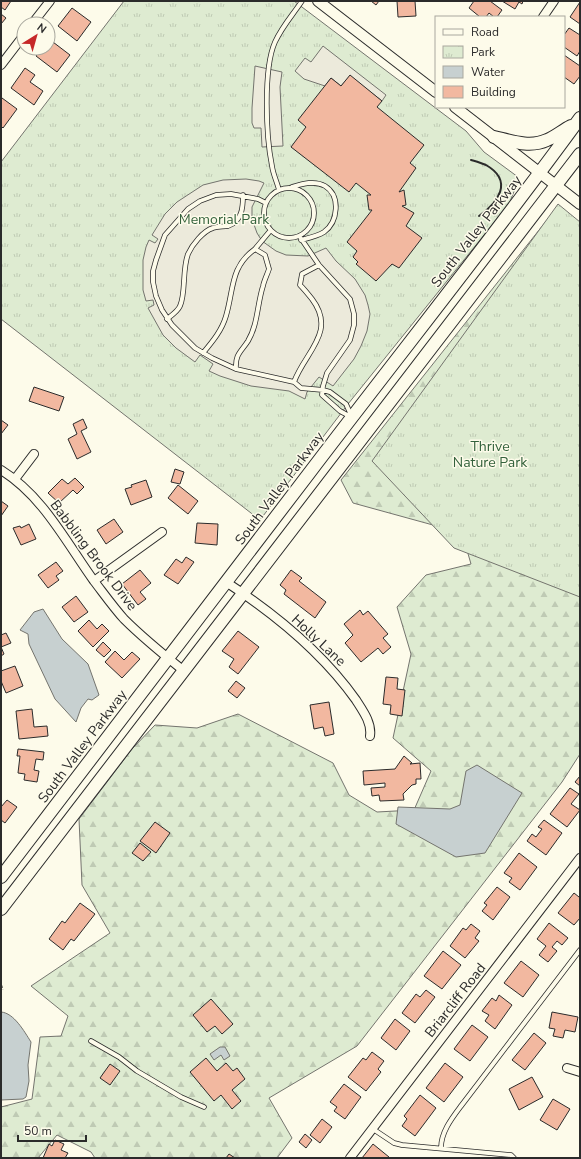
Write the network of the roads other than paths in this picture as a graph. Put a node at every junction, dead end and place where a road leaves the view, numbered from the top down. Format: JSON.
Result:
{"nodes":[{"id":1,"x":50,"y":1,"type":"edge"},
{"id":2,"x":302,"y":1,"type":"edge"},
{"id":3,"x":318,"y":1,"type":"edge"},
{"id":4,"x":554,"y":1,"type":"edge"},
{"id":5,"x":38,"y":16,"type":"edge"},
{"id":6,"x":544,"y":16,"type":"edge"},
{"id":7,"x":16,"y":45,"type":"edge"},
{"id":8,"x":2,"y":62,"type":"edge"},
{"id":9,"x":435,"y":91,"type":"edge"},
{"id":10,"x":456,"y":108,"type":"edge"},
{"id":11,"x":578,"y":120,"type":"edge"},
{"id":12,"x":494,"y":137,"type":"junction"},
{"id":13,"x":580,"y":154,"type":"edge"},
{"id":14,"x":540,"y":172,"type":"junction"},
{"id":15,"x":556,"y":185,"type":"junction"},
{"id":16,"x":289,"y":187,"type":"junction"},
{"id":17,"x":279,"y":190,"type":"junction"},
{"id":18,"x":243,"y":195,"type":"junction"},
{"id":19,"x":266,"y":203,"type":"junction"},
{"id":20,"x":580,"y":204,"type":"edge"},
{"id":21,"x":270,"y":230,"type":"junction"},
{"id":22,"x":300,"y":238,"type":"junction"},
{"id":23,"x":255,"y":249,"type":"junction"},
{"id":24,"x":319,"y":265,"type":"junction"},
{"id":25,"x":167,"y":319,"type":"junction"},
{"id":26,"x":204,"y":353,"type":"junction"},
{"id":27,"x":236,"y":368,"type":"junction"},
{"id":28,"x":294,"y":382,"type":"junction"},
{"id":29,"x":323,"y":390,"type":"junction"},
{"id":30,"x":352,"y":418,"type":"junction"},
{"id":31,"x":369,"y":430,"type":"junction"},
{"id":32,"x":34,"y":454,"type":"dead end"},
{"id":33,"x":1,"y":470,"type":"edge"},
{"id":34,"x":15,"y":479,"type":"junction"},
{"id":35,"x":162,"y":532,"type":"dead end"},
{"id":36,"x":94,"y":581,"type":"junction"},
{"id":37,"x":226,"y":582,"type":"junction"},
{"id":38,"x":244,"y":593,"type":"junction"},
{"id":39,"x":168,"y":659,"type":"junction"},
{"id":40,"x":184,"y":672,"type":"junction"},
{"id":41,"x":370,"y":736,"type":"dead end"},
{"id":42,"x":580,"y":858,"type":"edge"},
{"id":43,"x":1,"y":877,"type":"edge"},
{"id":44,"x":1,"y":910,"type":"edge"},
{"id":45,"x":580,"y":950,"type":"edge"},
{"id":46,"x":91,"y":1041,"type":"dead end"},
{"id":47,"x":567,"y":1068,"type":"dead end"},
{"id":48,"x":580,"y":1072,"type":"edge"},
{"id":49,"x":204,"y":1107,"type":"dead end"},
{"id":50,"x":373,"y":1129,"type":"junction"},
{"id":51,"x":441,"y":1148,"type":"junction"},
{"id":52,"x":350,"y":1158,"type":"edge"},
{"id":53,"x":514,"y":1158,"type":"edge"}],
"edges":[{"from":1,"to":5,"type":"street"},
{"from":2,"to":17,"type":"lane"},
{"from":3,"to":9,"type":"street"},
{"from":4,"to":6,"type":"street"},
{"from":7,"to":8,"type":"street"},
{"from":10,"to":12,"type":"street"},
{"from":11,"to":12,"type":"main road"},
{"from":11,"to":14,"type":"main road","name":"South Valley Parkway"},
{"from":12,"to":14,"type":"street"},
{"from":13,"to":15,"type":"main road"},
{"from":14,"to":15,"type":"street"},
{"from":14,"to":30,"type":"main road","name":"South Valley Parkway"},
{"from":15,"to":20,"type":"street"},
{"from":15,"to":31,"type":"main road"},
{"from":16,"to":17,"type":"lane"},
{"from":16,"to":22,"type":"lane"},
{"from":16,"to":22,"type":"lane"},
{"from":17,"to":19,"type":"lane"},
{"from":18,"to":19,"type":"lane"},
{"from":18,"to":25,"type":"lane"},
{"from":18,"to":25,"type":"lane"},
{"from":19,"to":21,"type":"lane"},
{"from":21,"to":22,"type":"lane"},
{"from":21,"to":23,"type":"lane"},
{"from":22,"to":24,"type":"lane"},
{"from":23,"to":26,"type":"lane"},
{"from":23,"to":27,"type":"lane"},
{"from":24,"to":28,"type":"lane"},
{"from":24,"to":29,"type":"lane"},
{"from":25,"to":26,"type":"lane"},
{"from":26,"to":27,"type":"lane"},
{"from":27,"to":28,"type":"lane"},
{"from":28,"to":29,"type":"lane"},
{"from":29,"to":30,"type":"lane"},
{"from":29,"to":30,"type":"lane"},
{"from":30,"to":31,"type":"main road"},
{"from":30,"to":37,"type":"main road","name":"South Valley Parkway"},
{"from":31,"to":38,"type":"main road"},
{"from":32,"to":34,"type":"street"},
{"from":33,"to":34,"type":"street","name":"Babbling Brook Drive"},
{"from":34,"to":36,"type":"street","name":"Babbling Brook Drive"},
{"from":35,"to":36,"type":"street"},
{"from":36,"to":39,"type":"street","name":"Babbling Brook Drive"},
{"from":37,"to":38,"type":"street","name":"Holly Lane"},
{"from":37,"to":39,"type":"main road","name":"South Valley Parkway"},
{"from":38,"to":40,"type":"main road"},
{"from":38,"to":41,"type":"street","name":"Holly Lane"},
{"from":39,"to":40,"type":"street","name":"Babbling Brook Drive"},
{"from":39,"to":43,"type":"main road","name":"South Valley Parkway"},
{"from":40,"to":44,"type":"main road"},
{"from":42,"to":50,"type":"street","name":"Briarcliff Road"},
{"from":45,"to":51,"type":"lane"},
{"from":46,"to":49,"type":"lane"},
{"from":47,"to":48,"type":"street"},
{"from":50,"to":51,"type":"lane"},
{"from":50,"to":52,"type":"street","name":"Briarcliff Road"},
{"from":51,"to":53,"type":"lane"}]}
